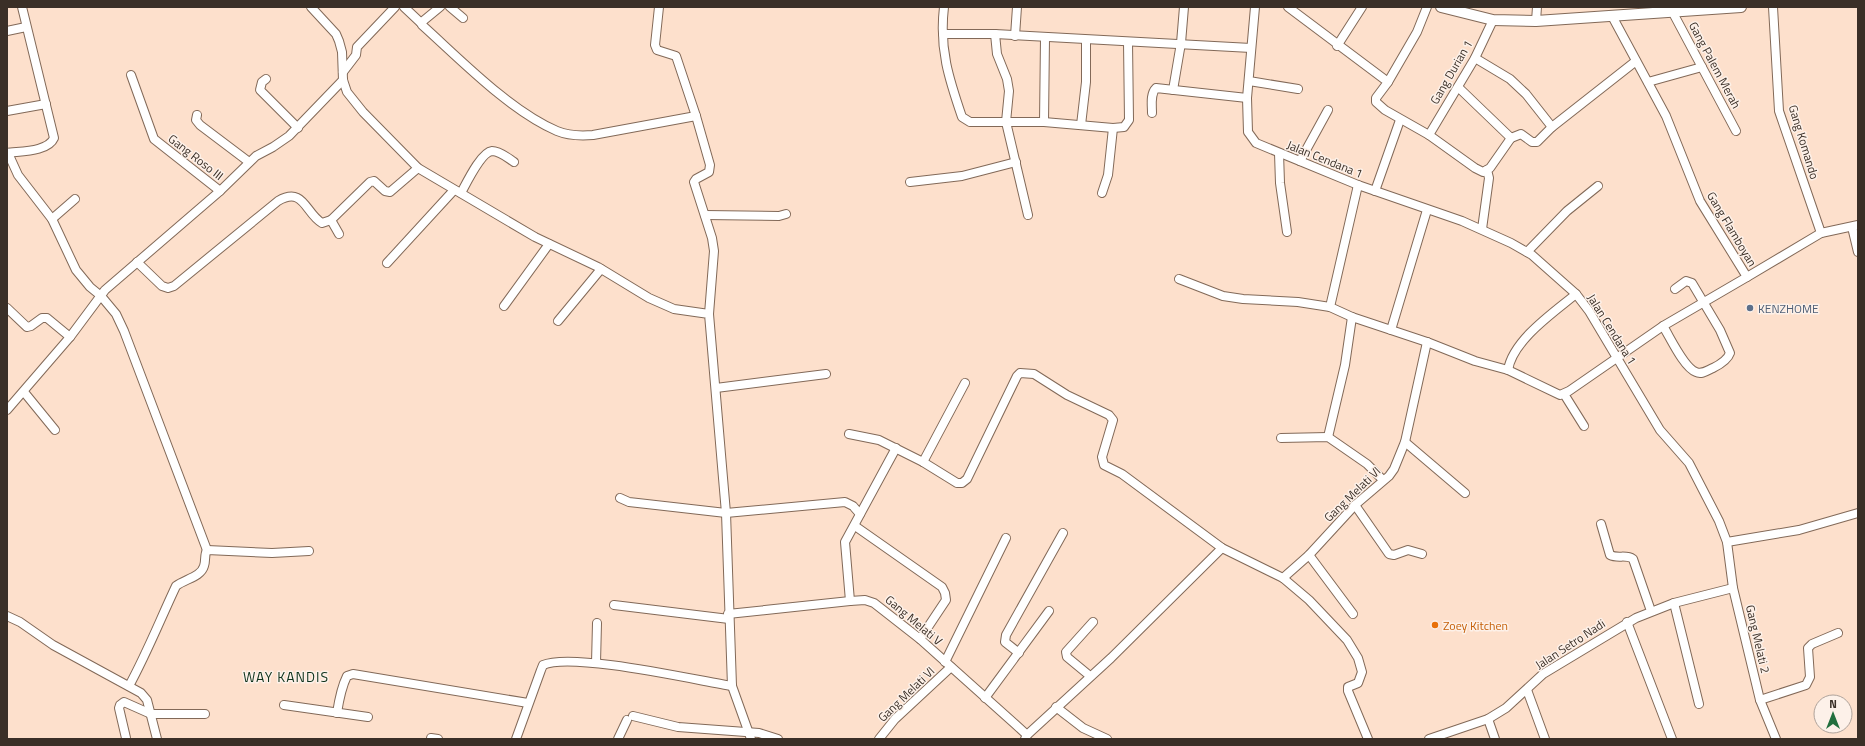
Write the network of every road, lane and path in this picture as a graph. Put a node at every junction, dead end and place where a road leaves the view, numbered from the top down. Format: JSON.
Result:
{"nodes":[{"id":1,"x":22,"y":7,"type":"edge"},
{"id":2,"x":311,"y":7,"type":"edge"},
{"id":3,"x":395,"y":7,"type":"edge"},
{"id":4,"x":404,"y":7,"type":"edge"},
{"id":5,"x":440,"y":7,"type":"edge"},
{"id":6,"x":450,"y":7,"type":"edge"},
{"id":7,"x":659,"y":7,"type":"edge"},
{"id":8,"x":944,"y":7,"type":"edge"},
{"id":9,"x":1018,"y":7,"type":"edge"},
{"id":10,"x":1184,"y":7,"type":"edge"},
{"id":11,"x":1255,"y":7,"type":"edge"},
{"id":12,"x":1288,"y":7,"type":"edge"},
{"id":13,"x":1362,"y":7,"type":"edge"},
{"id":14,"x":1427,"y":7,"type":"edge"},
{"id":15,"x":1441,"y":7,"type":"edge"},
{"id":16,"x":1537,"y":7,"type":"edge"},
{"id":17,"x":1734,"y":7,"type":"edge"},
{"id":18,"x":1741,"y":7,"type":"edge"},
{"id":19,"x":1773,"y":7,"type":"edge"},
{"id":20,"x":1672,"y":11,"type":"junction"},
{"id":21,"x":1612,"y":16,"type":"junction"},
{"id":22,"x":463,"y":18,"type":"dead end"},
{"id":23,"x":1493,"y":20,"type":"junction"},
{"id":24,"x":1536,"y":21,"type":"junction"},
{"id":25,"x":421,"y":23,"type":"junction"},
{"id":26,"x":26,"y":27,"type":"junction"},
{"id":27,"x":7,"y":30,"type":"edge"},
{"id":28,"x":943,"y":34,"type":"junction"},
{"id":29,"x":995,"y":34,"type":"junction"},
{"id":30,"x":1015,"y":36,"type":"junction"},
{"id":31,"x":1045,"y":38,"type":"junction"},
{"id":32,"x":1086,"y":40,"type":"junction"},
{"id":33,"x":1128,"y":42,"type":"junction"},
{"id":34,"x":1181,"y":43,"type":"junction"},
{"id":35,"x":1337,"y":46,"type":"junction"},
{"id":36,"x":1251,"y":48,"type":"junction"},
{"id":37,"x":1475,"y":58,"type":"junction"},
{"id":38,"x":1636,"y":61,"type":"junction"},
{"id":39,"x":1702,"y":66,"type":"junction"},
{"id":40,"x":131,"y":75,"type":"dead end"},
{"id":41,"x":343,"y":76,"type":"junction"},
{"id":42,"x":266,"y":79,"type":"dead end"},
{"id":43,"x":1249,"y":81,"type":"junction"},
{"id":44,"x":1388,"y":82,"type":"junction"},
{"id":45,"x":1648,"y":82,"type":"junction"},
{"id":46,"x":1458,"y":87,"type":"junction"},
{"id":47,"x":1298,"y":89,"type":"dead end"},
{"id":48,"x":1173,"y":90,"type":"junction"},
{"id":49,"x":1247,"y":98,"type":"junction"},
{"id":50,"x":46,"y":104,"type":"junction"},
{"id":51,"x":1328,"y":110,"type":"dead end"},
{"id":52,"x":7,"y":112,"type":"edge"},
{"id":53,"x":1152,"y":113,"type":"dead end"},
{"id":54,"x":197,"y":115,"type":"dead end"},
{"id":55,"x":696,"y":116,"type":"junction"},
{"id":56,"x":1400,"y":120,"type":"junction"},
{"id":57,"x":1006,"y":122,"type":"junction"},
{"id":58,"x":1044,"y":122,"type":"junction"},
{"id":59,"x":1081,"y":125,"type":"junction"},
{"id":60,"x":1552,"y":127,"type":"junction"},
{"id":61,"x":298,"y":128,"type":"junction"},
{"id":62,"x":1113,"y":128,"type":"junction"},
{"id":63,"x":1736,"y":131,"type":"dead end"},
{"id":64,"x":1428,"y":136,"type":"junction"},
{"id":65,"x":1511,"y":138,"type":"junction"},
{"id":66,"x":7,"y":153,"type":"edge"},
{"id":67,"x":1279,"y":153,"type":"junction"},
{"id":68,"x":1300,"y":161,"type":"junction"},
{"id":69,"x":249,"y":162,"type":"junction"},
{"id":70,"x":514,"y":162,"type":"dead end"},
{"id":71,"x":1016,"y":162,"type":"junction"},
{"id":72,"x":418,"y":168,"type":"junction"},
{"id":73,"x":1487,"y":170,"type":"junction"},
{"id":74,"x":910,"y":182,"type":"dead end"},
{"id":75,"x":1358,"y":185,"type":"junction"},
{"id":76,"x":1598,"y":186,"type":"dead end"},
{"id":77,"x":220,"y":191,"type":"junction"},
{"id":78,"x":458,"y":191,"type":"junction"},
{"id":79,"x":1375,"y":191,"type":"junction"},
{"id":80,"x":1102,"y":192,"type":"dead end"},
{"id":81,"x":75,"y":199,"type":"dead end"},
{"id":82,"x":1427,"y":210,"type":"junction"},
{"id":83,"x":786,"y":214,"type":"dead end"},
{"id":84,"x":705,"y":215,"type":"junction"},
{"id":85,"x":1028,"y":215,"type":"dead end"},
{"id":86,"x":52,"y":219,"type":"junction"},
{"id":87,"x":331,"y":220,"type":"junction"},
{"id":88,"x":1855,"y":226,"type":"edge"},
{"id":89,"x":1482,"y":229,"type":"junction"},
{"id":90,"x":1288,"y":232,"type":"dead end"},
{"id":91,"x":1821,"y":233,"type":"junction"},
{"id":92,"x":339,"y":234,"type":"dead end"},
{"id":93,"x":549,"y":244,"type":"junction"},
{"id":94,"x":1527,"y":252,"type":"junction"},
{"id":95,"x":1858,"y":252,"type":"edge"},
{"id":96,"x":137,"y":262,"type":"junction"},
{"id":97,"x":387,"y":263,"type":"dead end"},
{"id":98,"x":601,"y":269,"type":"junction"},
{"id":99,"x":1747,"y":277,"type":"junction"},
{"id":100,"x":1179,"y":278,"type":"dead end"},
{"id":101,"x":1675,"y":289,"type":"dead end"},
{"id":102,"x":1576,"y":294,"type":"junction"},
{"id":103,"x":101,"y":296,"type":"junction"},
{"id":104,"x":1705,"y":303,"type":"junction"},
{"id":105,"x":504,"y":306,"type":"dead end"},
{"id":106,"x":1330,"y":307,"type":"junction"},
{"id":107,"x":7,"y":308,"type":"edge"},
{"id":108,"x":709,"y":314,"type":"junction"},
{"id":109,"x":1352,"y":317,"type":"junction"},
{"id":110,"x":558,"y":321,"type":"dead end"},
{"id":111,"x":1663,"y":326,"type":"junction"},
{"id":112,"x":1391,"y":330,"type":"junction"},
{"id":113,"x":70,"y":337,"type":"junction"},
{"id":114,"x":1427,"y":342,"type":"junction"},
{"id":115,"x":1617,"y":358,"type":"junction"},
{"id":116,"x":1508,"y":370,"type":"junction"},
{"id":117,"x":826,"y":374,"type":"dead end"},
{"id":118,"x":965,"y":383,"type":"dead end"},
{"id":119,"x":716,"y":388,"type":"junction"},
{"id":120,"x":24,"y":392,"type":"junction"},
{"id":121,"x":1564,"y":394,"type":"junction"},
{"id":122,"x":7,"y":410,"type":"edge"},
{"id":123,"x":1584,"y":426,"type":"dead end"},
{"id":124,"x":55,"y":430,"type":"dead end"},
{"id":125,"x":849,"y":434,"type":"dead end"},
{"id":126,"x":1328,"y":437,"type":"junction"},
{"id":127,"x":1281,"y":438,"type":"dead end"},
{"id":128,"x":1405,"y":442,"type":"junction"},
{"id":129,"x":896,"y":448,"type":"junction"},
{"id":130,"x":923,"y":462,"type":"junction"},
{"id":131,"x":1383,"y":480,"type":"junction"},
{"id":132,"x":1465,"y":493,"type":"dead end"},
{"id":133,"x":620,"y":498,"type":"dead end"},
{"id":134,"x":1355,"y":505,"type":"junction"},
{"id":135,"x":726,"y":513,"type":"junction"},
{"id":136,"x":1858,"y":513,"type":"edge"},
{"id":137,"x":860,"y":514,"type":"junction"},
{"id":138,"x":1601,"y":524,"type":"dead end"},
{"id":139,"x":855,"y":526,"type":"junction"},
{"id":140,"x":1063,"y":533,"type":"dead end"},
{"id":141,"x":1006,"y":538,"type":"dead end"},
{"id":142,"x":1727,"y":542,"type":"junction"},
{"id":143,"x":1222,"y":548,"type":"junction"},
{"id":144,"x":207,"y":550,"type":"junction"},
{"id":145,"x":309,"y":551,"type":"dead end"},
{"id":146,"x":1422,"y":554,"type":"dead end"},
{"id":147,"x":1309,"y":555,"type":"junction"},
{"id":148,"x":1283,"y":578,"type":"junction"},
{"id":149,"x":1733,"y":588,"type":"junction"},
{"id":150,"x":850,"y":601,"type":"junction"},
{"id":151,"x":1674,"y":603,"type":"junction"},
{"id":152,"x":614,"y":605,"type":"dead end"},
{"id":153,"x":1651,"y":611,"type":"junction"},
{"id":154,"x":1049,"y":612,"type":"dead end"},
{"id":155,"x":1353,"y":614,"type":"dead end"},
{"id":156,"x":7,"y":616,"type":"edge"},
{"id":157,"x":728,"y":617,"type":"junction"},
{"id":158,"x":1093,"y":622,"type":"dead end"},
{"id":159,"x":1627,"y":622,"type":"junction"},
{"id":160,"x":597,"y":623,"type":"dead end"},
{"id":161,"x":1838,"y":633,"type":"dead end"},
{"id":162,"x":920,"y":639,"type":"junction"},
{"id":163,"x":1019,"y":653,"type":"junction"},
{"id":164,"x":596,"y":663,"type":"junction"},
{"id":165,"x":948,"y":665,"type":"junction"},
{"id":166,"x":1090,"y":676,"type":"junction"},
{"id":167,"x":129,"y":686,"type":"junction"},
{"id":168,"x":732,"y":686,"type":"junction"},
{"id":169,"x":1527,"y":690,"type":"junction"},
{"id":170,"x":985,"y":698,"type":"junction"},
{"id":171,"x":1760,"y":700,"type":"junction"},
{"id":172,"x":528,"y":704,"type":"junction"},
{"id":173,"x":1699,"y":704,"type":"dead end"},
{"id":174,"x":284,"y":705,"type":"dead end"},
{"id":175,"x":1056,"y":707,"type":"junction"},
{"id":176,"x":337,"y":713,"type":"junction"},
{"id":177,"x":151,"y":714,"type":"junction"},
{"id":178,"x":205,"y":714,"type":"dead end"},
{"id":179,"x":368,"y":717,"type":"dead end"},
{"id":180,"x":1488,"y":719,"type":"junction"},
{"id":181,"x":750,"y":736,"type":"edge"},
{"id":182,"x":1026,"y":737,"type":"edge"},
{"id":183,"x":126,"y":738,"type":"edge"},
{"id":184,"x":882,"y":738,"type":"edge"},
{"id":185,"x":157,"y":739,"type":"edge"},
{"id":186,"x":516,"y":739,"type":"edge"},
{"id":187,"x":618,"y":739,"type":"edge"},
{"id":188,"x":778,"y":739,"type":"edge"},
{"id":189,"x":1107,"y":739,"type":"edge"},
{"id":190,"x":1368,"y":739,"type":"edge"},
{"id":191,"x":1429,"y":739,"type":"edge"},
{"id":192,"x":1495,"y":739,"type":"edge"},
{"id":193,"x":1545,"y":739,"type":"edge"},
{"id":194,"x":1672,"y":739,"type":"edge"},
{"id":195,"x":1776,"y":739,"type":"edge"}],
"edges":[{"from":1,"to":26,"type":"street"},
{"from":2,"to":41,"type":"street"},
{"from":3,"to":41,"type":"street"},
{"from":4,"to":25,"type":"street"},
{"from":5,"to":25,"type":"street"},
{"from":6,"to":22,"type":"street"},
{"from":7,"to":55,"type":"street"},
{"from":8,"to":28,"type":"street"},
{"from":9,"to":30,"type":"street"},
{"from":10,"to":34,"type":"street"},
{"from":11,"to":36,"type":"street","name":"Jalan Cendana 1"},
{"from":12,"to":35,"type":"street"},
{"from":13,"to":35,"type":"street"},
{"from":14,"to":44,"type":"street"},
{"from":15,"to":23,"type":"street"},
{"from":16,"to":24,"type":"street"},
{"from":17,"to":18,"type":"street"},
{"from":17,"to":20,"type":"street"},
{"from":19,"to":91,"type":"street","name":"Gang Komando"},
{"from":20,"to":21,"type":"street"},
{"from":20,"to":39,"type":"street","name":"Gang Palem Merah"},
{"from":21,"to":24,"type":"street"},
{"from":21,"to":38,"type":"street","name":"Gang Flamboyan"},
{"from":23,"to":24,"type":"street"},
{"from":23,"to":37,"type":"street","name":"Gang Durian 1"},
{"from":25,"to":55,"type":"street"},
{"from":26,"to":27,"type":"street"},
{"from":26,"to":50,"type":"street"},
{"from":28,"to":29,"type":"street"},
{"from":28,"to":57,"type":"street"},
{"from":29,"to":30,"type":"street"},
{"from":29,"to":57,"type":"street"},
{"from":30,"to":31,"type":"street"},
{"from":31,"to":32,"type":"street"},
{"from":31,"to":58,"type":"street"},
{"from":32,"to":33,"type":"street"},
{"from":32,"to":59,"type":"street"},
{"from":33,"to":34,"type":"street"},
{"from":33,"to":62,"type":"street"},
{"from":34,"to":36,"type":"street"},
{"from":34,"to":48,"type":"street"},
{"from":35,"to":44,"type":"street"},
{"from":36,"to":43,"type":"street","name":"Jalan Cendana 1"},
{"from":37,"to":46,"type":"street","name":"Gang Durian 1"},
{"from":37,"to":60,"type":"street"},
{"from":38,"to":45,"type":"street","name":"Gang Flamboyan"},
{"from":38,"to":60,"type":"street"},
{"from":39,"to":45,"type":"street"},
{"from":39,"to":63,"type":"street","name":"Gang Palem Merah"},
{"from":40,"to":77,"type":"street","name":"Gang Roso III"},
{"from":41,"to":61,"type":"street"},
{"from":41,"to":72,"type":"street"},
{"from":42,"to":61,"type":"street"},
{"from":43,"to":47,"type":"street"},
{"from":43,"to":49,"type":"street","name":"Jalan Cendana 1"},
{"from":44,"to":56,"type":"street"},
{"from":45,"to":99,"type":"street","name":"Gang Flamboyan"},
{"from":46,"to":64,"type":"street","name":"Gang Durian 1"},
{"from":46,"to":65,"type":"street"},
{"from":48,"to":49,"type":"street"},
{"from":48,"to":53,"type":"street"},
{"from":49,"to":67,"type":"street","name":"Jalan Cendana 1"},
{"from":50,"to":52,"type":"street"},
{"from":50,"to":66,"type":"street"},
{"from":51,"to":68,"type":"street"},
{"from":54,"to":69,"type":"street"},
{"from":55,"to":84,"type":"street"},
{"from":56,"to":64,"type":"street"},
{"from":56,"to":79,"type":"street"},
{"from":57,"to":58,"type":"street"},
{"from":57,"to":71,"type":"street"},
{"from":58,"to":59,"type":"street"},
{"from":59,"to":62,"type":"street"},
{"from":60,"to":65,"type":"street"},
{"from":61,"to":69,"type":"street"},
{"from":62,"to":80,"type":"street"},
{"from":64,"to":73,"type":"street"},
{"from":65,"to":73,"type":"street"},
{"from":66,"to":86,"type":"street"},
{"from":67,"to":68,"type":"street","name":"Jalan Cendana 1"},
{"from":67,"to":90,"type":"street"},
{"from":68,"to":75,"type":"street","name":"Jalan Cendana 1"},
{"from":69,"to":77,"type":"street"},
{"from":70,"to":78,"type":"street"},
{"from":71,"to":74,"type":"street"},
{"from":71,"to":85,"type":"street"},
{"from":72,"to":78,"type":"street"},
{"from":72,"to":87,"type":"street"},
{"from":73,"to":89,"type":"street"},
{"from":75,"to":79,"type":"street","name":"Jalan Cendana 1"},
{"from":75,"to":106,"type":"street"},
{"from":76,"to":94,"type":"street"},
{"from":77,"to":96,"type":"street"},
{"from":78,"to":93,"type":"street"},
{"from":78,"to":97,"type":"street"},
{"from":79,"to":82,"type":"street","name":"Jalan Cendana 1"},
{"from":81,"to":86,"type":"street"},
{"from":82,"to":89,"type":"street","name":"Jalan Cendana 1"},
{"from":82,"to":112,"type":"street"},
{"from":83,"to":84,"type":"street"},
{"from":84,"to":108,"type":"street"},
{"from":86,"to":103,"type":"street"},
{"from":87,"to":92,"type":"street"},
{"from":87,"to":96,"type":"street"},
{"from":88,"to":91,"type":"street","name":"Gang Flamboyan"},
{"from":88,"to":95,"type":"street"},
{"from":89,"to":94,"type":"street","name":"Jalan Cendana 1"},
{"from":91,"to":99,"type":"street","name":"Gang Flamboyan"},
{"from":93,"to":98,"type":"street"},
{"from":93,"to":105,"type":"street"},
{"from":94,"to":102,"type":"street","name":"Jalan Cendana 1"},
{"from":96,"to":103,"type":"street"},
{"from":98,"to":108,"type":"street"},
{"from":98,"to":110,"type":"street"},
{"from":99,"to":104,"type":"street"},
{"from":100,"to":106,"type":"street"},
{"from":101,"to":104,"type":"street"},
{"from":102,"to":115,"type":"street","name":"Jalan Cendana 1"},
{"from":102,"to":116,"type":"street"},
{"from":103,"to":113,"type":"street"},
{"from":103,"to":144,"type":"street"},
{"from":104,"to":111,"type":"street"},
{"from":104,"to":111,"type":"street"},
{"from":106,"to":109,"type":"street"},
{"from":107,"to":113,"type":"street"},
{"from":108,"to":119,"type":"street"},
{"from":109,"to":112,"type":"street"},
{"from":109,"to":126,"type":"street"},
{"from":111,"to":115,"type":"street"},
{"from":112,"to":114,"type":"street"},
{"from":113,"to":120,"type":"street"},
{"from":114,"to":116,"type":"street"},
{"from":114,"to":128,"type":"street","name":"Gang Melati VI"},
{"from":115,"to":121,"type":"street"},
{"from":115,"to":142,"type":"street","name":"Jalan Cendana 1"},
{"from":116,"to":121,"type":"street"},
{"from":117,"to":119,"type":"street"},
{"from":118,"to":130,"type":"street"},
{"from":119,"to":135,"type":"street"},
{"from":120,"to":122,"type":"street"},
{"from":120,"to":124,"type":"street"},
{"from":121,"to":123,"type":"street"},
{"from":125,"to":129,"type":"street"},
{"from":126,"to":127,"type":"street"},
{"from":126,"to":131,"type":"street"},
{"from":128,"to":131,"type":"street","name":"Gang Melati VI"},
{"from":128,"to":132,"type":"street"},
{"from":129,"to":130,"type":"street"},
{"from":129,"to":137,"type":"street"},
{"from":130,"to":143,"type":"street"},
{"from":131,"to":134,"type":"street","name":"Gang Melati VI"},
{"from":133,"to":135,"type":"street"},
{"from":134,"to":146,"type":"street"},
{"from":134,"to":147,"type":"street","name":"Gang Melati VI"},
{"from":135,"to":137,"type":"street"},
{"from":135,"to":157,"type":"street"},
{"from":136,"to":142,"type":"street"},
{"from":137,"to":139,"type":"street"},
{"from":138,"to":153,"type":"street"},
{"from":139,"to":150,"type":"street"},
{"from":139,"to":162,"type":"street"},
{"from":140,"to":163,"type":"street"},
{"from":141,"to":165,"type":"street"},
{"from":142,"to":149,"type":"street","name":"Gang Melati 2"},
{"from":143,"to":148,"type":"street"},
{"from":143,"to":166,"type":"street"},
{"from":144,"to":145,"type":"street"},
{"from":144,"to":167,"type":"street"},
{"from":147,"to":148,"type":"street","name":"Gang Melati VI"},
{"from":147,"to":155,"type":"street"},
{"from":148,"to":190,"type":"street"},
{"from":149,"to":151,"type":"street","name":"Jalan Setro Nadi"},
{"from":149,"to":171,"type":"street","name":"Gang Melati 2"},
{"from":150,"to":157,"type":"street","name":"Gang Melati V"},
{"from":150,"to":162,"type":"street","name":"Gang Melati V"},
{"from":151,"to":153,"type":"street","name":"Jalan Setro Nadi"},
{"from":151,"to":173,"type":"street"},
{"from":152,"to":157,"type":"street","name":"Gang Melati V"},
{"from":153,"to":159,"type":"street","name":"Jalan Setro Nadi"},
{"from":154,"to":163,"type":"street"},
{"from":156,"to":167,"type":"street"},
{"from":157,"to":168,"type":"street"},
{"from":158,"to":166,"type":"street"},
{"from":159,"to":169,"type":"street","name":"Jalan Setro Nadi"},
{"from":159,"to":194,"type":"street"},
{"from":160,"to":164,"type":"street"},
{"from":161,"to":171,"type":"street"},
{"from":162,"to":165,"type":"street","name":"Gang Melati V"},
{"from":163,"to":170,"type":"street"},
{"from":164,"to":168,"type":"street"},
{"from":164,"to":172,"type":"street"},
{"from":165,"to":170,"type":"street","name":"Gang Melati V"},
{"from":165,"to":184,"type":"street","name":"Gang Melati VI"},
{"from":166,"to":175,"type":"street"},
{"from":167,"to":177,"type":"street"},
{"from":168,"to":181,"type":"street"},
{"from":169,"to":180,"type":"street","name":"Jalan Setro Nadi"},
{"from":169,"to":193,"type":"street"},
{"from":170,"to":182,"type":"street","name":"Gang Melati V"},
{"from":171,"to":195,"type":"street","name":"Gang Melati 2"},
{"from":172,"to":176,"type":"street"},
{"from":172,"to":186,"type":"street"},
{"from":174,"to":176,"type":"street"},
{"from":175,"to":182,"type":"street"},
{"from":175,"to":189,"type":"street"},
{"from":176,"to":179,"type":"street"},
{"from":177,"to":178,"type":"street"},
{"from":177,"to":183,"type":"street"},
{"from":177,"to":185,"type":"street"},
{"from":180,"to":191,"type":"street","name":"Jalan Setro Nadi"},
{"from":180,"to":192,"type":"street"},
{"from":181,"to":187,"type":"street"},
{"from":181,"to":188,"type":"street"}]}
